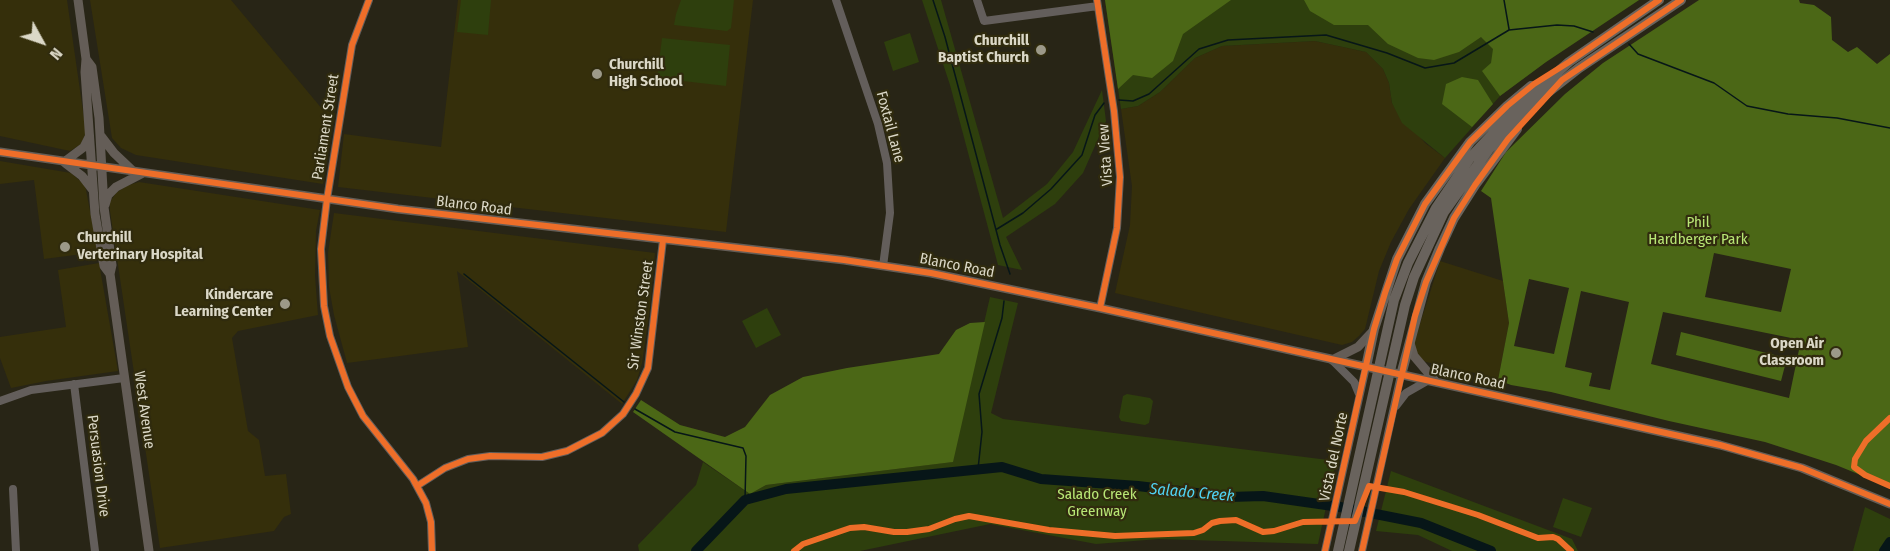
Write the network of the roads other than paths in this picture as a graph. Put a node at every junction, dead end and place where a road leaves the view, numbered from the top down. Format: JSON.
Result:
{"nodes":[{"id":1,"x":78,"y":0,"type":"edge"},
{"id":2,"x":369,"y":0,"type":"edge"},
{"id":3,"x":836,"y":0,"type":"edge"},
{"id":4,"x":976,"y":0,"type":"edge"},
{"id":5,"x":1659,"y":0,"type":"edge"},
{"id":6,"x":1681,"y":0,"type":"edge"},
{"id":7,"x":1098,"y":3,"type":"edge"},
{"id":8,"x":1569,"y":62,"type":"junction"},
{"id":9,"x":1562,"y":80,"type":"junction"},
{"id":10,"x":95,"y":134,"type":"junction"},
{"id":11,"x":0,"y":152,"type":"edge"},
{"id":12,"x":64,"y":162,"type":"junction"},
{"id":13,"x":97,"y":166,"type":"junction"},
{"id":14,"x":138,"y":172,"type":"junction"},
{"id":15,"x":93,"y":190,"type":"junction"},
{"id":16,"x":327,"y":199,"type":"junction"},
{"id":17,"x":104,"y":207,"type":"junction"},
{"id":18,"x":663,"y":240,"type":"junction"},
{"id":19,"x":884,"y":266,"type":"junction"},
{"id":20,"x":110,"y":274,"type":"junction"},
{"id":21,"x":1100,"y":308,"type":"junction"},
{"id":22,"x":1374,"y":332,"type":"junction"},
{"id":23,"x":1392,"y":332,"type":"junction"},
{"id":24,"x":1409,"y":340,"type":"junction"},
{"id":25,"x":1332,"y":360,"type":"junction"},
{"id":26,"x":1366,"y":367,"type":"junction"},
{"id":27,"x":1401,"y":375,"type":"junction"},
{"id":28,"x":124,"y":378,"type":"junction"},
{"id":29,"x":1432,"y":382,"type":"junction"},
{"id":30,"x":74,"y":384,"type":"junction"},
{"id":31,"x":1359,"y":398,"type":"junction"},
{"id":32,"x":0,"y":401,"type":"edge"},
{"id":33,"x":1394,"y":410,"type":"junction"},
{"id":34,"x":417,"y":486,"type":"junction"},
{"id":35,"x":13,"y":489,"type":"dead end"},
{"id":36,"x":1890,"y":504,"type":"edge"},
{"id":37,"x":1362,"y":550,"type":"edge"},
{"id":38,"x":16,"y":551,"type":"edge"},
{"id":39,"x":95,"y":551,"type":"edge"},
{"id":40,"x":149,"y":551,"type":"edge"},
{"id":41,"x":432,"y":551,"type":"edge"},
{"id":42,"x":1325,"y":551,"type":"edge"},
{"id":43,"x":1338,"y":551,"type":"edge"},
{"id":44,"x":1349,"y":551,"type":"edge"}],
"edges":[{"from":1,"to":10,"type":"main road","name":"West Avenue"},
{"from":2,"to":16,"type":"street","name":"Parliament Street"},
{"from":3,"to":19,"type":"street","name":"Foxtail Lane"},
{"from":4,"to":7,"type":"street"},
{"from":5,"to":8,"type":"highway"},
{"from":6,"to":9,"type":"highway"},
{"from":7,"to":21,"type":"street","name":"Vista View"},
{"from":8,"to":22,"type":"highway"},
{"from":8,"to":23,"type":"highway"},
{"from":9,"to":23,"type":"highway"},
{"from":9,"to":24,"type":"highway"},
{"from":10,"to":12,"type":"main road"},
{"from":10,"to":13,"type":"main road","name":"West Avenue"},
{"from":10,"to":14,"type":"main road"},
{"from":11,"to":12,"type":"main road","name":"Blanco Road"},
{"from":12,"to":13,"type":"main road","name":"Blanco Road"},
{"from":12,"to":15,"type":"main road"},
{"from":13,"to":14,"type":"main road","name":"Blanco Road"},
{"from":13,"to":15,"type":"main road","name":"West Avenue"},
{"from":13,"to":17,"type":"main road","name":"West Avenue"},
{"from":14,"to":16,"type":"main road","name":"Blanco Road"},
{"from":14,"to":17,"type":"main road"},
{"from":15,"to":20,"type":"main road","name":"West Avenue"},
{"from":16,"to":18,"type":"main road","name":"Blanco Road"},
{"from":16,"to":34,"type":"street","name":"Parliament Street"},
{"from":17,"to":20,"type":"main road","name":"West Avenue"},
{"from":18,"to":19,"type":"main road","name":"Blanco Road"},
{"from":18,"to":34,"type":"street","name":"Sir Winston Street"},
{"from":19,"to":21,"type":"main road","name":"Blanco Road"},
{"from":20,"to":28,"type":"main road","name":"West Avenue"},
{"from":21,"to":25,"type":"main road","name":"Blanco Road"},
{"from":22,"to":24,"type":"highway"},
{"from":22,"to":25,"type":"main road"},
{"from":22,"to":26,"type":"highway"},
{"from":23,"to":43,"type":"highway"},
{"from":23,"to":44,"type":"highway"},
{"from":24,"to":27,"type":"highway"},
{"from":24,"to":29,"type":"main road"},
{"from":25,"to":26,"type":"main road","name":"Blanco Road"},
{"from":25,"to":31,"type":"street"},
{"from":26,"to":27,"type":"main road","name":"Blanco Road"},
{"from":26,"to":31,"type":"street","name":"Vista del Norte"},
{"from":27,"to":29,"type":"main road","name":"Blanco Road"},
{"from":27,"to":33,"type":"street"},
{"from":28,"to":30,"type":"street"},
{"from":28,"to":40,"type":"main road","name":"West Avenue"},
{"from":29,"to":33,"type":"street"},
{"from":29,"to":36,"type":"main road","name":"Blanco Road"},
{"from":30,"to":32,"type":"street"},
{"from":30,"to":39,"type":"street","name":"Persuasion Drive"},
{"from":31,"to":33,"type":"street"},
{"from":31,"to":42,"type":"street","name":"Vista del Norte"},
{"from":33,"to":37,"type":"street"},
{"from":34,"to":41,"type":"street","name":"Parliament Street"},
{"from":35,"to":38,"type":"street"}]}
